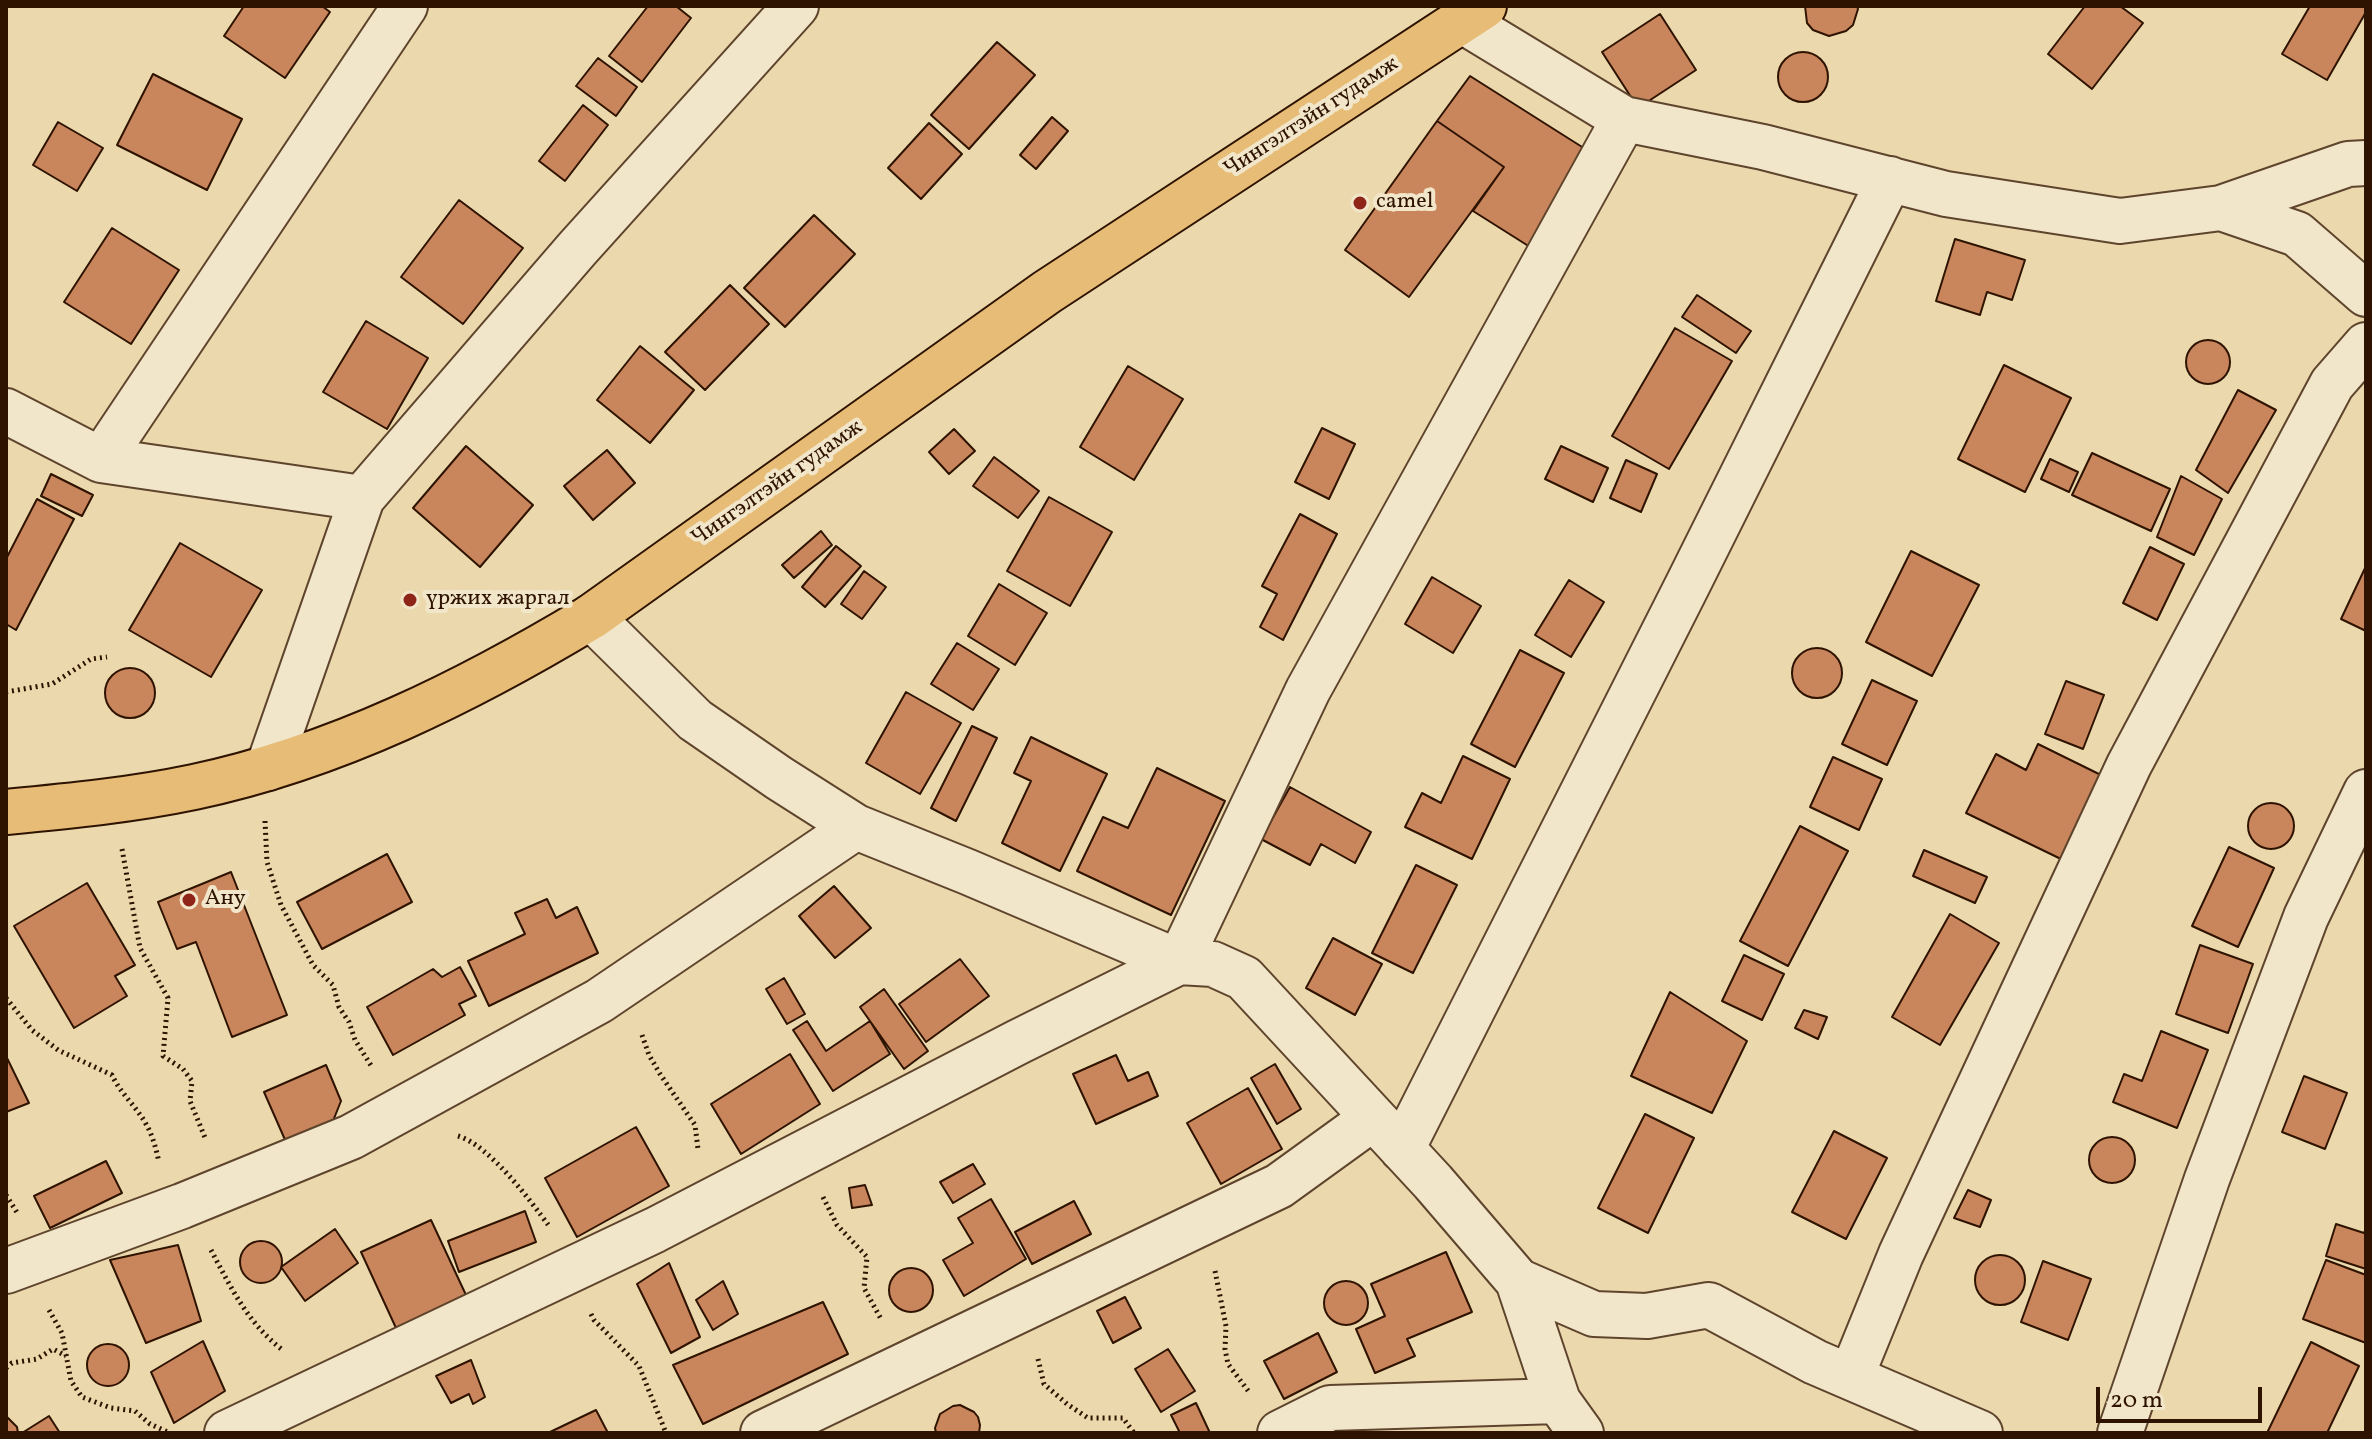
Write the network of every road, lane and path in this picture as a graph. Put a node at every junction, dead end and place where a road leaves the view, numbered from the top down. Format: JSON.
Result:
{"nodes":[{"id":1,"x":405,"y":6,"type":"edge"},
{"id":2,"x":796,"y":6,"type":"edge"},
{"id":3,"x":1470,"y":11,"type":"edge"},
{"id":4,"x":1624,"y":119,"type":"junction"},
{"id":5,"x":2366,"y":163,"type":"edge"},
{"id":6,"x":1890,"y":179,"type":"junction"},
{"id":7,"x":2221,"y":208,"type":"junction"},
{"id":8,"x":2366,"y":294,"type":"edge"},
{"id":9,"x":2366,"y":345,"type":"edge"},
{"id":10,"x":6,"y":411,"type":"edge"},
{"id":11,"x":101,"y":460,"type":"junction"},
{"id":12,"x":362,"y":498,"type":"junction"},
{"id":13,"x":591,"y":617,"type":"junction"},
{"id":14,"x":107,"y":657,"type":"dead end"},
{"id":15,"x":6,"y":692,"type":"edge"},
{"id":16,"x":255,"y":771,"type":"junction"},
{"id":17,"x":2366,"y":792,"type":"edge"},
{"id":18,"x":112,"y":801,"type":"junction"},
{"id":19,"x":6,"y":812,"type":"edge"},
{"id":20,"x":856,"y":827,"type":"junction"},
{"id":21,"x":1179,"y":962,"type":"junction"},
{"id":22,"x":619,"y":987,"type":"junction"},
{"id":23,"x":6,"y":998,"type":"edge"},
{"id":24,"x":680,"y":1101,"type":"dead end"},
{"id":25,"x":392,"y":1115,"type":"junction"},
{"id":26,"x":1388,"y":1133,"type":"junction"},
{"id":27,"x":210,"y":1148,"type":"dead end"},
{"id":28,"x":808,"y":1151,"type":"junction"},
{"id":29,"x":499,"y":1165,"type":"dead end"},
{"id":30,"x":182,"y":1206,"type":"junction"},
{"id":31,"x":47,"y":1255,"type":"junction"},
{"id":32,"x":6,"y":1271,"type":"edge"},
{"id":33,"x":568,"y":1271,"type":"junction"},
{"id":34,"x":1518,"y":1281,"type":"junction"},
{"id":35,"x":879,"y":1318,"type":"dead end"},
{"id":36,"x":594,"y":1320,"type":"dead end"},
{"id":37,"x":1226,"y":1326,"type":"dead end"},
{"id":38,"x":257,"y":1327,"type":"dead end"},
{"id":39,"x":67,"y":1356,"type":"junction"},
{"id":40,"x":6,"y":1368,"type":"edge"},
{"id":41,"x":1851,"y":1377,"type":"junction"},
{"id":42,"x":1067,"y":1404,"type":"dead end"},
{"id":43,"x":1268,"y":1416,"type":"edge"},
{"id":44,"x":1570,"y":1417,"type":"edge"},
{"id":45,"x":170,"y":1433,"type":"edge"},
{"id":46,"x":227,"y":1433,"type":"edge"},
{"id":47,"x":666,"y":1433,"type":"edge"},
{"id":48,"x":763,"y":1433,"type":"edge"},
{"id":49,"x":1134,"y":1433,"type":"edge"},
{"id":50,"x":1980,"y":1433,"type":"edge"},
{"id":51,"x":2120,"y":1433,"type":"edge"}],
"edges":[{"from":1,"to":11,"type":"street"},
{"from":2,"to":12,"type":"street"},
{"from":3,"to":4,"type":"street"},
{"from":3,"to":13,"type":"main road","name":"Чингэлтэйн гудамж"},
{"from":4,"to":6,"type":"street"},
{"from":4,"to":21,"type":"street"},
{"from":5,"to":7,"type":"street"},
{"from":6,"to":7,"type":"street"},
{"from":6,"to":26,"type":"street"},
{"from":7,"to":8,"type":"street"},
{"from":9,"to":41,"type":"street"},
{"from":10,"to":11,"type":"street"},
{"from":11,"to":12,"type":"street"},
{"from":12,"to":16,"type":"street"},
{"from":13,"to":16,"type":"main road","name":"Чингэлтэйн гудамж"},
{"from":13,"to":20,"type":"street"},
{"from":14,"to":15,"type":"path"},
{"from":16,"to":18,"type":"main road","name":"Чингэлтэйн гудамж"},
{"from":16,"to":25,"type":"path"},
{"from":17,"to":51,"type":"street"},
{"from":18,"to":19,"type":"main road","name":"Чингэлтэйн гудамж"},
{"from":18,"to":27,"type":"path"},
{"from":20,"to":21,"type":"street"},
{"from":20,"to":22,"type":"street"},
{"from":21,"to":26,"type":"street"},
{"from":21,"to":28,"type":"street"},
{"from":22,"to":24,"type":"path"},
{"from":22,"to":25,"type":"street"},
{"from":23,"to":30,"type":"path"},
{"from":25,"to":30,"type":"street"},
{"from":26,"to":34,"type":"street"},
{"from":26,"to":48,"type":"street"},
{"from":28,"to":33,"type":"street"},
{"from":28,"to":35,"type":"path"},
{"from":29,"to":33,"type":"path"},
{"from":30,"to":31,"type":"street"},
{"from":30,"to":38,"type":"path"},
{"from":31,"to":32,"type":"street"},
{"from":31,"to":39,"type":"path"},
{"from":33,"to":46,"type":"street"},
{"from":34,"to":41,"type":"street"},
{"from":34,"to":44,"type":"street"},
{"from":36,"to":47,"type":"path"},
{"from":37,"to":43,"type":"path"},
{"from":39,"to":40,"type":"path"},
{"from":39,"to":45,"type":"path"},
{"from":41,"to":50,"type":"street"},
{"from":42,"to":49,"type":"path"},
{"from":43,"to":44,"type":"street"}]}
